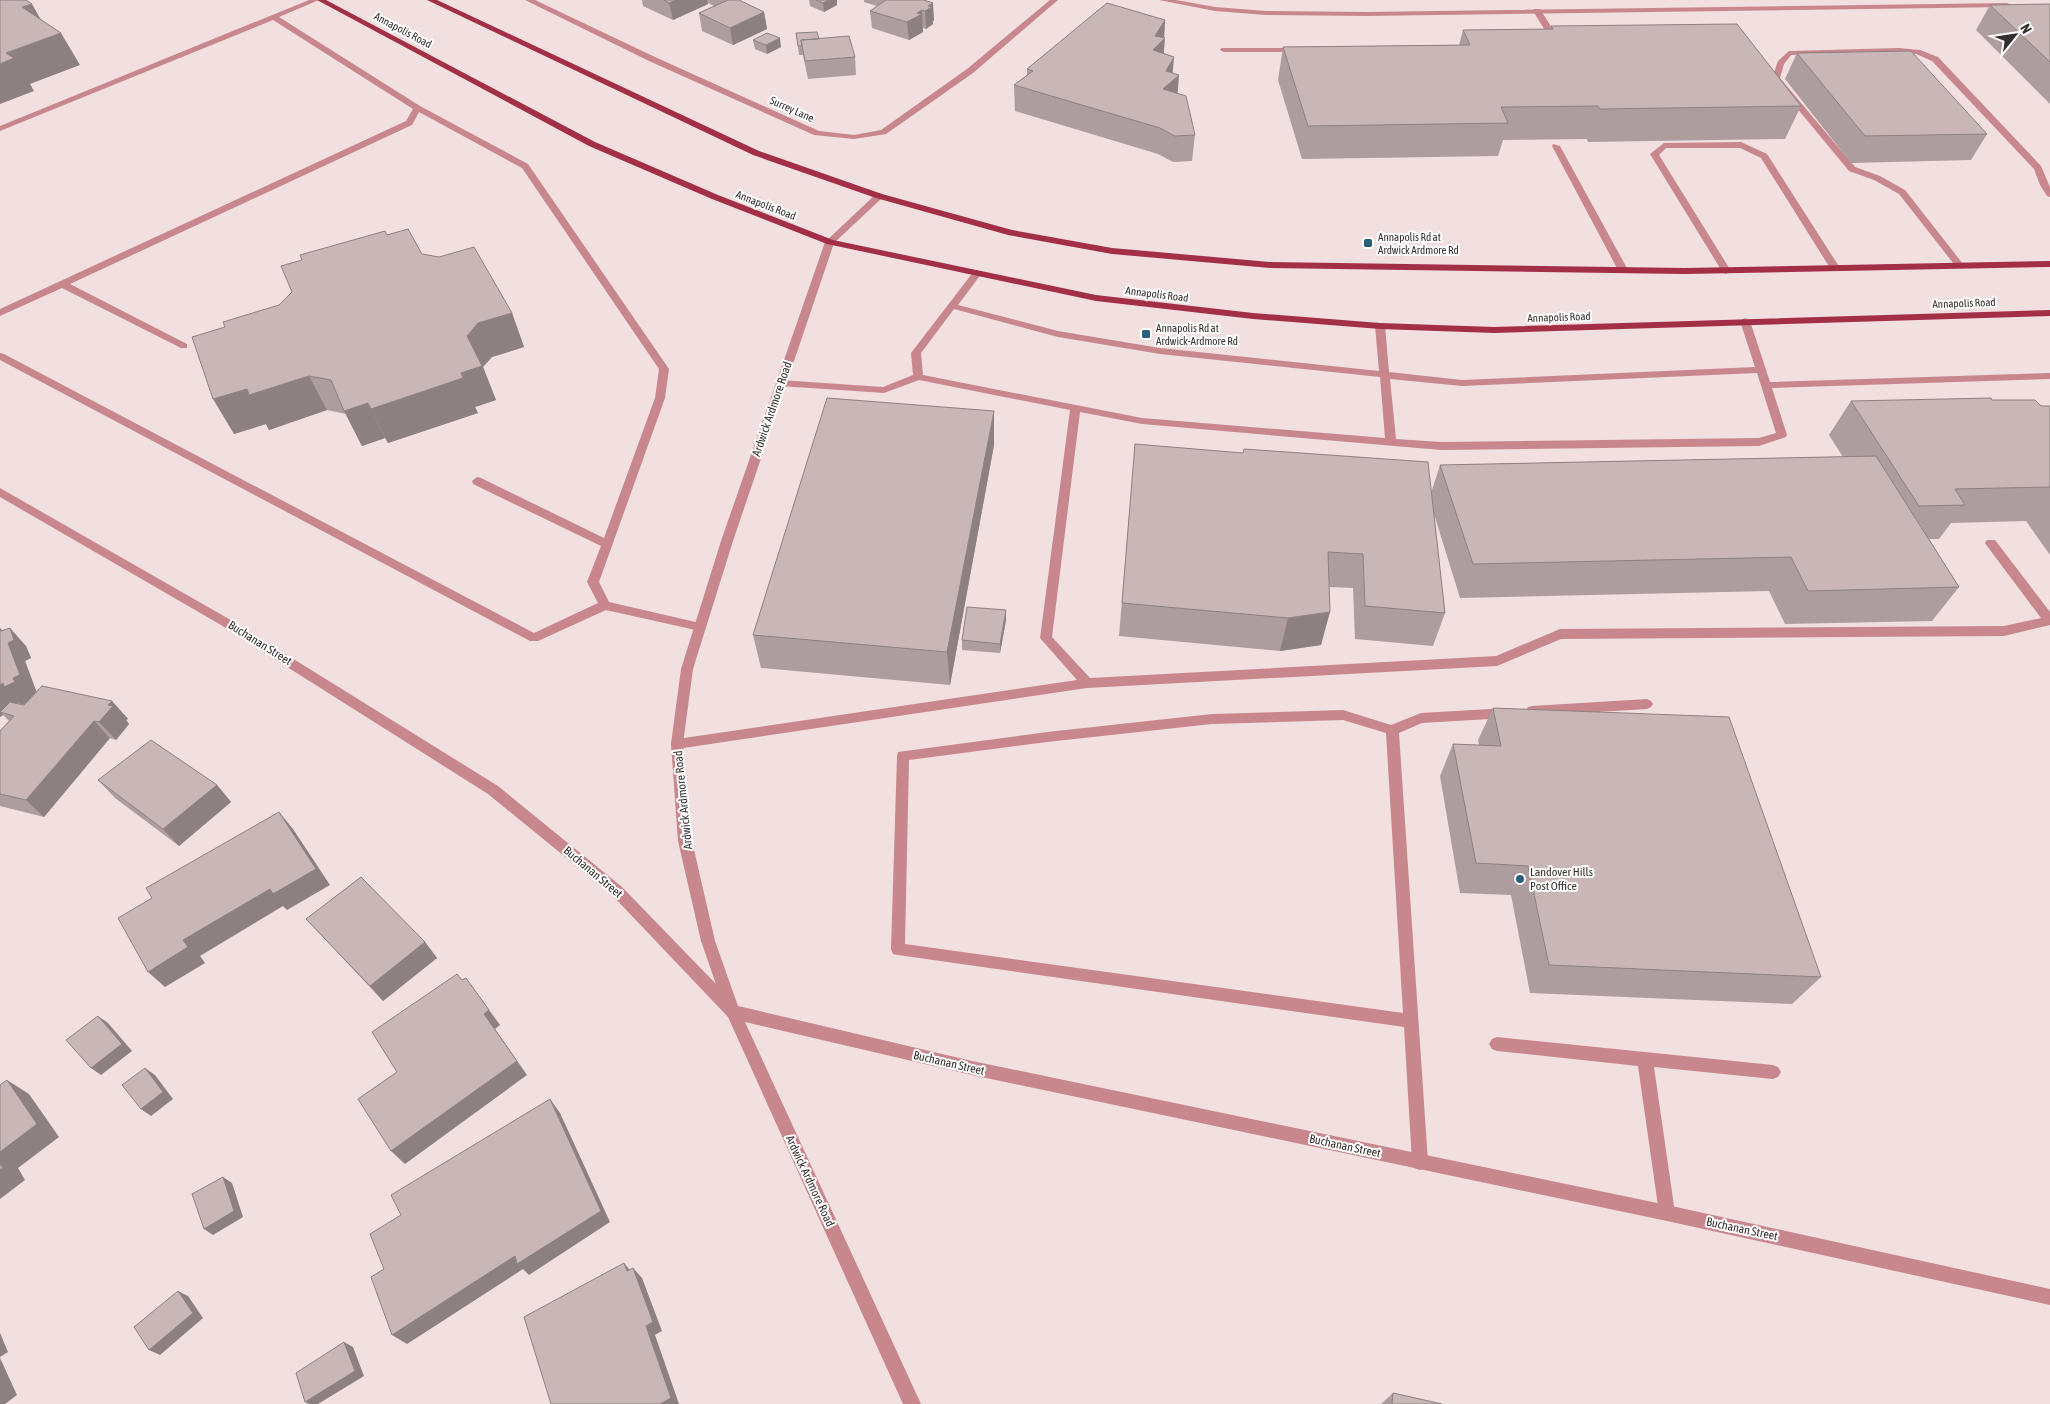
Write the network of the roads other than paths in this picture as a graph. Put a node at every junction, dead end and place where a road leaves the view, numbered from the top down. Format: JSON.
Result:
{"nodes":[{"id":1,"x":315,"y":0,"type":"edge"},
{"id":2,"x":321,"y":0,"type":"edge"},
{"id":3,"x":431,"y":0,"type":"edge"},
{"id":4,"x":529,"y":0,"type":"edge"},
{"id":5,"x":1054,"y":0,"type":"edge"},
{"id":6,"x":1163,"y":0,"type":"edge"},
{"id":7,"x":2011,"y":6,"type":"edge"},
{"id":8,"x":1538,"y":12,"type":"junction"},
{"id":9,"x":273,"y":17,"type":"junction"},
{"id":10,"x":1568,"y":43,"type":"edge"},
{"id":11,"x":1224,"y":50,"type":"dead end"},
{"id":12,"x":1313,"y":50,"type":"edge"},
{"id":13,"x":416,"y":108,"type":"junction"},
{"id":14,"x":0,"y":129,"type":"edge"},
{"id":15,"x":1556,"y":146,"type":"edge"},
{"id":16,"x":2050,"y":194,"type":"edge"},
{"id":17,"x":879,"y":196,"type":"junction"},
{"id":18,"x":830,"y":242,"type":"junction"},
{"id":19,"x":2050,"y":264,"type":"edge"},
{"id":20,"x":1960,"y":266,"type":"junction"},
{"id":21,"x":1835,"y":268,"type":"junction"},
{"id":22,"x":1623,"y":270,"type":"junction"},
{"id":23,"x":1726,"y":270,"type":"junction"},
{"id":24,"x":977,"y":273,"type":"junction"},
{"id":25,"x":62,"y":284,"type":"junction"},
{"id":26,"x":952,"y":306,"type":"junction"},
{"id":27,"x":0,"y":313,"type":"edge"},
{"id":28,"x":2050,"y":313,"type":"edge"},
{"id":29,"x":1745,"y":321,"type":"junction"},
{"id":30,"x":1380,"y":326,"type":"junction"},
{"id":31,"x":184,"y":346,"type":"dead end"},
{"id":32,"x":0,"y":356,"type":"edge"},
{"id":33,"x":1762,"y":370,"type":"junction"},
{"id":34,"x":1385,"y":374,"type":"junction"},
{"id":35,"x":2050,"y":376,"type":"edge"},
{"id":36,"x":918,"y":377,"type":"junction"},
{"id":37,"x":780,"y":383,"type":"junction"},
{"id":38,"x":1767,"y":386,"type":"junction"},
{"id":39,"x":1075,"y":408,"type":"junction"},
{"id":40,"x":1391,"y":442,"type":"junction"},
{"id":41,"x":477,"y":481,"type":"dead end"},
{"id":42,"x":0,"y":492,"type":"edge"},
{"id":43,"x":1991,"y":543,"type":"dead end"},
{"id":44,"x":607,"y":544,"type":"junction"},
{"id":45,"x":605,"y":605,"type":"junction"},
{"id":46,"x":2050,"y":621,"type":"edge"},
{"id":47,"x":700,"y":627,"type":"junction"},
{"id":48,"x":1087,"y":683,"type":"junction"},
{"id":49,"x":1646,"y":704,"type":"dead end"},
{"id":50,"x":1392,"y":730,"type":"junction"},
{"id":51,"x":677,"y":744,"type":"junction"},
{"id":52,"x":733,"y":1012,"type":"junction"},
{"id":53,"x":1411,"y":1021,"type":"junction"},
{"id":54,"x":1497,"y":1044,"type":"dead end"},
{"id":55,"x":1645,"y":1060,"type":"junction"},
{"id":56,"x":1773,"y":1072,"type":"dead end"},
{"id":57,"x":1420,"y":1162,"type":"junction"},
{"id":58,"x":1667,"y":1213,"type":"junction"},
{"id":59,"x":2050,"y":1297,"type":"edge"},
{"id":60,"x":912,"y":1404,"type":"edge"}],
"edges":[{"from":1,"to":9,"type":"street"},
{"from":2,"to":18,"type":"main road","name":"Annapolis Road"},
{"from":3,"to":17,"type":"main road"},
{"from":4,"to":5,"type":"street","name":"Surrey Lane"},
{"from":6,"to":8,"type":"street"},
{"from":7,"to":8,"type":"street"},
{"from":8,"to":10,"type":"street"},
{"from":9,"to":13,"type":"street"},
{"from":9,"to":14,"type":"street"},
{"from":11,"to":12,"type":"street"},
{"from":13,"to":25,"type":"street"},
{"from":13,"to":44,"type":"street"},
{"from":15,"to":22,"type":"street"},
{"from":16,"to":20,"type":"street"},
{"from":17,"to":18,"type":"street","name":"Ardwick Ardmore Road"},
{"from":17,"to":22,"type":"main road"},
{"from":18,"to":24,"type":"main road","name":"Annapolis Road"},
{"from":18,"to":37,"type":"street","name":"Ardwick Ardmore Road"},
{"from":19,"to":20,"type":"main road"},
{"from":20,"to":21,"type":"main road"},
{"from":21,"to":23,"type":"main road"},
{"from":21,"to":23,"type":"street"},
{"from":22,"to":23,"type":"main road"},
{"from":24,"to":26,"type":"street"},
{"from":24,"to":30,"type":"main road","name":"Annapolis Road"},
{"from":25,"to":27,"type":"street"},
{"from":25,"to":31,"type":"street"},
{"from":26,"to":34,"type":"street"},
{"from":26,"to":36,"type":"street"},
{"from":28,"to":29,"type":"main road","name":"Annapolis Road"},
{"from":29,"to":30,"type":"main road","name":"Annapolis Road"},
{"from":29,"to":33,"type":"street"},
{"from":30,"to":34,"type":"street"},
{"from":32,"to":45,"type":"street"},
{"from":33,"to":34,"type":"street"},
{"from":33,"to":38,"type":"street"},
{"from":34,"to":40,"type":"street"},
{"from":35,"to":38,"type":"street"},
{"from":36,"to":37,"type":"street"},
{"from":36,"to":39,"type":"street"},
{"from":37,"to":47,"type":"street","name":"Ardwick Ardmore Road"},
{"from":38,"to":40,"type":"street"},
{"from":39,"to":40,"type":"street"},
{"from":39,"to":48,"type":"street"},
{"from":41,"to":44,"type":"street"},
{"from":42,"to":52,"type":"street","name":"Buchanan Street"},
{"from":43,"to":46,"type":"street"},
{"from":44,"to":45,"type":"street"},
{"from":45,"to":47,"type":"street"},
{"from":46,"to":48,"type":"street"},
{"from":47,"to":51,"type":"street","name":"Ardwick Ardmore Road"},
{"from":48,"to":51,"type":"street"},
{"from":49,"to":50,"type":"street"},
{"from":50,"to":53,"type":"street"},
{"from":50,"to":53,"type":"street"},
{"from":51,"to":52,"type":"street","name":"Ardwick Ardmore Road"},
{"from":52,"to":57,"type":"street","name":"Buchanan Street"},
{"from":52,"to":60,"type":"street","name":"Ardwick Ardmore Road"},
{"from":53,"to":57,"type":"street"},
{"from":54,"to":55,"type":"street"},
{"from":55,"to":56,"type":"street"},
{"from":55,"to":58,"type":"street"},
{"from":57,"to":58,"type":"street","name":"Buchanan Street"},
{"from":58,"to":59,"type":"street","name":"Buchanan Street"}]}
